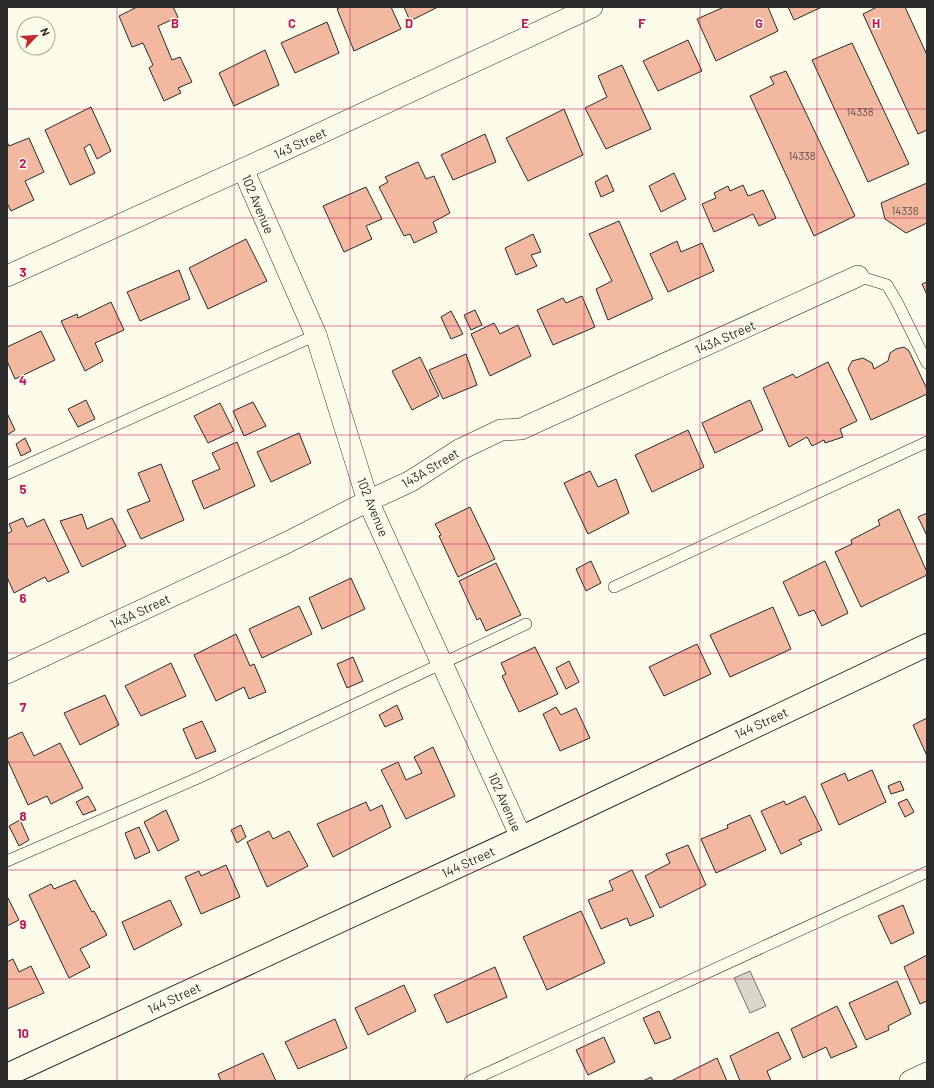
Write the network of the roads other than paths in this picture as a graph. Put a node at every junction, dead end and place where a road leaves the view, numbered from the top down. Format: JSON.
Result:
{"nodes":[{"id":1,"x":592,"y":7,"type":"edge"},
{"id":2,"x":243,"y":169,"type":"junction"},
{"id":3,"x":7,"y":276,"type":"edge"},
{"id":4,"x":858,"y":276,"type":"joint"},
{"id":5,"x":316,"y":334,"type":"junction"},
{"id":6,"x":927,"y":363,"type":"edge"},
{"id":7,"x":927,"y":442,"type":"edge"},
{"id":8,"x":7,"y":474,"type":"edge"},
{"id":9,"x":368,"y":501,"type":"junction"},
{"id":10,"x":614,"y":587,"type":"dead end"},
{"id":11,"x":526,"y":624,"type":"dead end"},
{"id":12,"x":927,"y":645,"type":"edge"},
{"id":13,"x":442,"y":664,"type":"junction"},
{"id":14,"x":7,"y":673,"type":"edge"},
{"id":15,"x":521,"y":837,"type":"junction"},
{"id":16,"x":7,"y":861,"type":"edge"},
{"id":17,"x":927,"y":872,"type":"edge"},
{"id":18,"x":927,"y":1073,"type":"edge"},
{"id":19,"x":7,"y":1075,"type":"edge"},
{"id":20,"x":470,"y":1081,"type":"edge"},
{"id":21,"x":910,"y":1081,"type":"edge"}],
"edges":[{"from":1,"to":2,"type":"street","name":"143 Street"},
{"from":2,"to":3,"type":"street","name":"143 Street"},
{"from":2,"to":5,"type":"street","name":"102 Avenue"},
{"from":4,"to":6,"type":"lane"},
{"from":4,"to":9,"type":"street","name":"143A Street"},
{"from":5,"to":8,"type":"lane"},
{"from":5,"to":9,"type":"street","name":"102 Avenue"},
{"from":7,"to":10,"type":"lane"},
{"from":9,"to":13,"type":"street","name":"102 Avenue"},
{"from":9,"to":14,"type":"street","name":"143A Street"},
{"from":11,"to":13,"type":"lane"},
{"from":12,"to":15,"type":"main road","name":"144 Street"},
{"from":13,"to":15,"type":"street","name":"102 Avenue"},
{"from":13,"to":16,"type":"lane"},
{"from":15,"to":19,"type":"main road","name":"144 Street"},
{"from":17,"to":20,"type":"lane"},
{"from":18,"to":21,"type":"street"}]}
